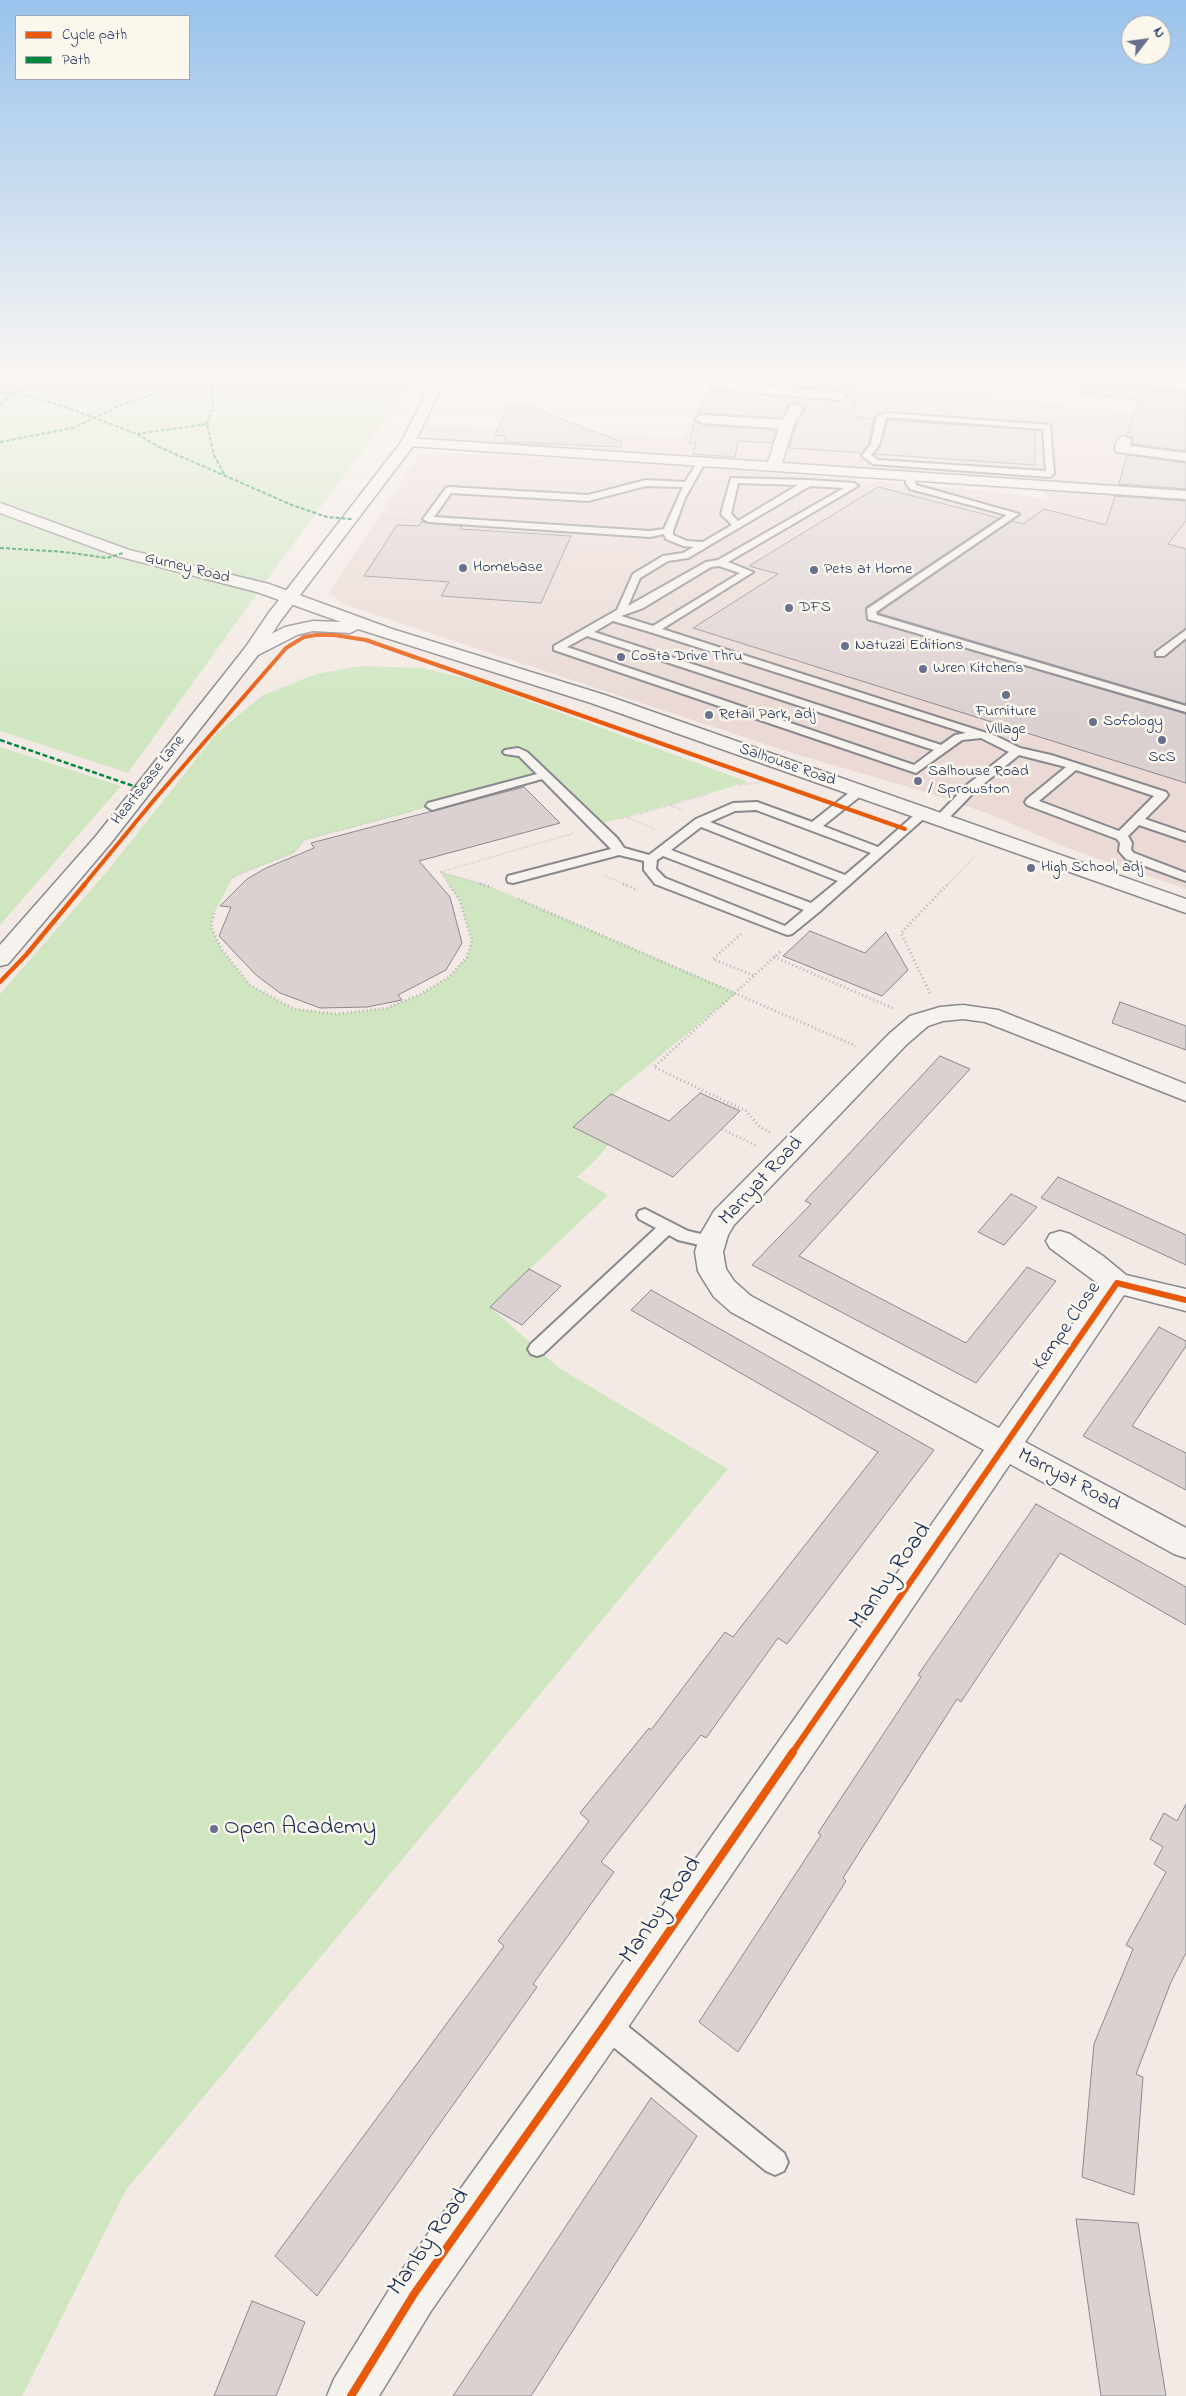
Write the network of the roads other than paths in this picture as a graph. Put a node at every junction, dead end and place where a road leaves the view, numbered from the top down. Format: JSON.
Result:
{"nodes":[{"id":1,"x":375,"y":488,"type":"edge"},
{"id":2,"x":627,"y":488,"type":"edge"},
{"id":3,"x":686,"y":488,"type":"edge"},
{"id":4,"x":732,"y":488,"type":"edge"},
{"id":5,"x":800,"y":488,"type":"edge"},
{"id":6,"x":851,"y":488,"type":"edge"},
{"id":7,"x":914,"y":488,"type":"edge"},
{"id":8,"x":1082,"y":488,"type":"edge"},
{"id":9,"x":1186,"y":495,"type":"edge"},
{"id":10,"x":0,"y":508,"type":"edge"},
{"id":11,"x":734,"y":527,"type":"junction"},
{"id":12,"x":668,"y":531,"type":"junction"},
{"id":13,"x":650,"y":534,"type":"junction"},
{"id":14,"x":764,"y":538,"type":"junction"},
{"id":15,"x":705,"y":545,"type":"junction"},
{"id":16,"x":666,"y":558,"type":"junction"},
{"id":17,"x":720,"y":564,"type":"junction"},
{"id":18,"x":290,"y":597,"type":"junction"},
{"id":19,"x":616,"y":614,"type":"junction"},
{"id":20,"x":654,"y":630,"type":"junction"},
{"id":21,"x":585,"y":632,"type":"junction"},
{"id":22,"x":386,"y":633,"type":"junction"},
{"id":23,"x":1186,"y":633,"type":"edge"},
{"id":24,"x":252,"y":652,"type":"junction"},
{"id":25,"x":1160,"y":654,"type":"dead end"},
{"id":26,"x":793,"y":674,"type":"junction"},
{"id":27,"x":767,"y":692,"type":"junction"},
{"id":28,"x":1186,"y":709,"type":"edge"},
{"id":29,"x":741,"y":710,"type":"junction"},
{"id":30,"x":992,"y":738,"type":"junction"},
{"id":31,"x":942,"y":750,"type":"junction"},
{"id":32,"x":1017,"y":751,"type":"junction"},
{"id":33,"x":509,"y":752,"type":"dead end"},
{"id":34,"x":1074,"y":766,"type":"junction"},
{"id":35,"x":545,"y":775,"type":"junction"},
{"id":36,"x":859,"y":791,"type":"junction"},
{"id":37,"x":432,"y":806,"type":"road end"},
{"id":38,"x":932,"y":816,"type":"junction"},
{"id":39,"x":1137,"y":820,"type":"junction"},
{"id":40,"x":700,"y":822,"type":"junction"},
{"id":41,"x":814,"y":827,"type":"junction"},
{"id":42,"x":1121,"y":836,"type":"junction"},
{"id":43,"x":1186,"y":837,"type":"edge"},
{"id":44,"x":619,"y":851,"type":"junction"},
{"id":45,"x":662,"y":851,"type":"junction"},
{"id":46,"x":878,"y":851,"type":"junction"},
{"id":47,"x":651,"y":859,"type":"junction"},
{"id":48,"x":1186,"y":876,"type":"edge"},
{"id":49,"x":513,"y":879,"type":"dead end"},
{"id":50,"x":847,"y":880,"type":"junction"},
{"id":51,"x":1186,"y":906,"type":"edge"},
{"id":52,"x":814,"y":910,"type":"junction"},
{"id":53,"x":0,"y":959,"type":"edge"},
{"id":54,"x":1186,"y":1093,"type":"edge"},
{"id":55,"x":645,"y":1215,"type":"dead end"},
{"id":56,"x":667,"y":1227,"type":"junction"},
{"id":57,"x":1060,"y":1241,"type":"dead end"},
{"id":58,"x":712,"y":1242,"type":"junction"},
{"id":59,"x":1117,"y":1283,"type":"junction"},
{"id":60,"x":1186,"y":1300,"type":"edge"},
{"id":61,"x":537,"y":1349,"type":"dead end"},
{"id":62,"x":1003,"y":1447,"type":"junction"},
{"id":63,"x":1186,"y":1544,"type":"edge"},
{"id":64,"x":605,"y":2024,"type":"junction"},
{"id":65,"x":775,"y":2162,"type":"dead end"},
{"id":66,"x":351,"y":2396,"type":"edge"}],
"edges":[{"from":1,"to":18,"type":"main road","name":"Heartsease Lane"},
{"from":2,"to":13,"type":"lane"},
{"from":3,"to":12,"type":"lane"},
{"from":4,"to":11,"type":"lane"},
{"from":5,"to":11,"type":"lane"},
{"from":6,"to":14,"type":"lane"},
{"from":7,"to":28,"type":"lane"},
{"from":8,"to":9,"type":"main road"},
{"from":10,"to":18,"type":"main road","name":"Gurney Road"},
{"from":11,"to":14,"type":"lane"},
{"from":11,"to":15,"type":"lane"},
{"from":12,"to":13,"type":"lane"},
{"from":12,"to":15,"type":"lane"},
{"from":13,"to":16,"type":"lane"},
{"from":14,"to":17,"type":"lane"},
{"from":15,"to":16,"type":"lane"},
{"from":16,"to":19,"type":"lane"},
{"from":17,"to":19,"type":"lane"},
{"from":17,"to":20,"type":"lane"},
{"from":18,"to":22,"type":"main road","name":"Salhouse Road"},
{"from":18,"to":24,"type":"main road","name":"Heartsease Lane"},
{"from":19,"to":20,"type":"lane"},
{"from":19,"to":21,"type":"lane"},
{"from":20,"to":26,"type":"lane"},
{"from":21,"to":27,"type":"lane"},
{"from":21,"to":29,"type":"lane"},
{"from":22,"to":24,"type":"main road","name":"Salhouse Road"},
{"from":22,"to":36,"type":"main road","name":"Salhouse Road"},
{"from":23,"to":25,"type":"lane"},
{"from":24,"to":53,"type":"main road","name":"Heartsease Lane"},
{"from":26,"to":27,"type":"lane"},
{"from":26,"to":30,"type":"lane"},
{"from":27,"to":29,"type":"lane"},
{"from":27,"to":31,"type":"lane"},
{"from":29,"to":31,"type":"lane"},
{"from":30,"to":31,"type":"lane"},
{"from":30,"to":32,"type":"lane"},
{"from":32,"to":34,"type":"lane"},
{"from":32,"to":38,"type":"lane"},
{"from":33,"to":35,"type":"lane"},
{"from":34,"to":39,"type":"lane"},
{"from":34,"to":42,"type":"lane"},
{"from":35,"to":37,"type":"lane"},
{"from":35,"to":44,"type":"lane"},
{"from":36,"to":38,"type":"main road","name":"Salhouse Road"},
{"from":36,"to":41,"type":"lane"},
{"from":38,"to":46,"type":"lane"},
{"from":38,"to":51,"type":"main road","name":"Salhouse Road"},
{"from":39,"to":42,"type":"lane"},
{"from":39,"to":43,"type":"lane"},
{"from":40,"to":41,"type":"lane"},
{"from":40,"to":45,"type":"lane"},
{"from":40,"to":50,"type":"lane"},
{"from":41,"to":46,"type":"lane"},
{"from":42,"to":48,"type":"lane"},
{"from":44,"to":47,"type":"lane"},
{"from":44,"to":49,"type":"lane"},
{"from":45,"to":47,"type":"lane"},
{"from":45,"to":52,"type":"lane"},
{"from":46,"to":50,"type":"lane"},
{"from":47,"to":52,"type":"lane"},
{"from":50,"to":52,"type":"lane"},
{"from":54,"to":58,"type":"main road","name":"Marryat Road"},
{"from":55,"to":56,"type":"lane"},
{"from":56,"to":58,"type":"lane"},
{"from":56,"to":61,"type":"lane"},
{"from":57,"to":59,"type":"main road","name":"Kempe Close"},
{"from":58,"to":62,"type":"main road","name":"Marryat Road"},
{"from":59,"to":60,"type":"main road","name":"Kempe Close"},
{"from":59,"to":62,"type":"main road","name":"Kempe Close"},
{"from":62,"to":63,"type":"main road","name":"Marryat Road"},
{"from":62,"to":64,"type":"main road","name":"Manby Road"},
{"from":64,"to":65,"type":"lane"},
{"from":64,"to":66,"type":"main road","name":"Manby Road"}]}
